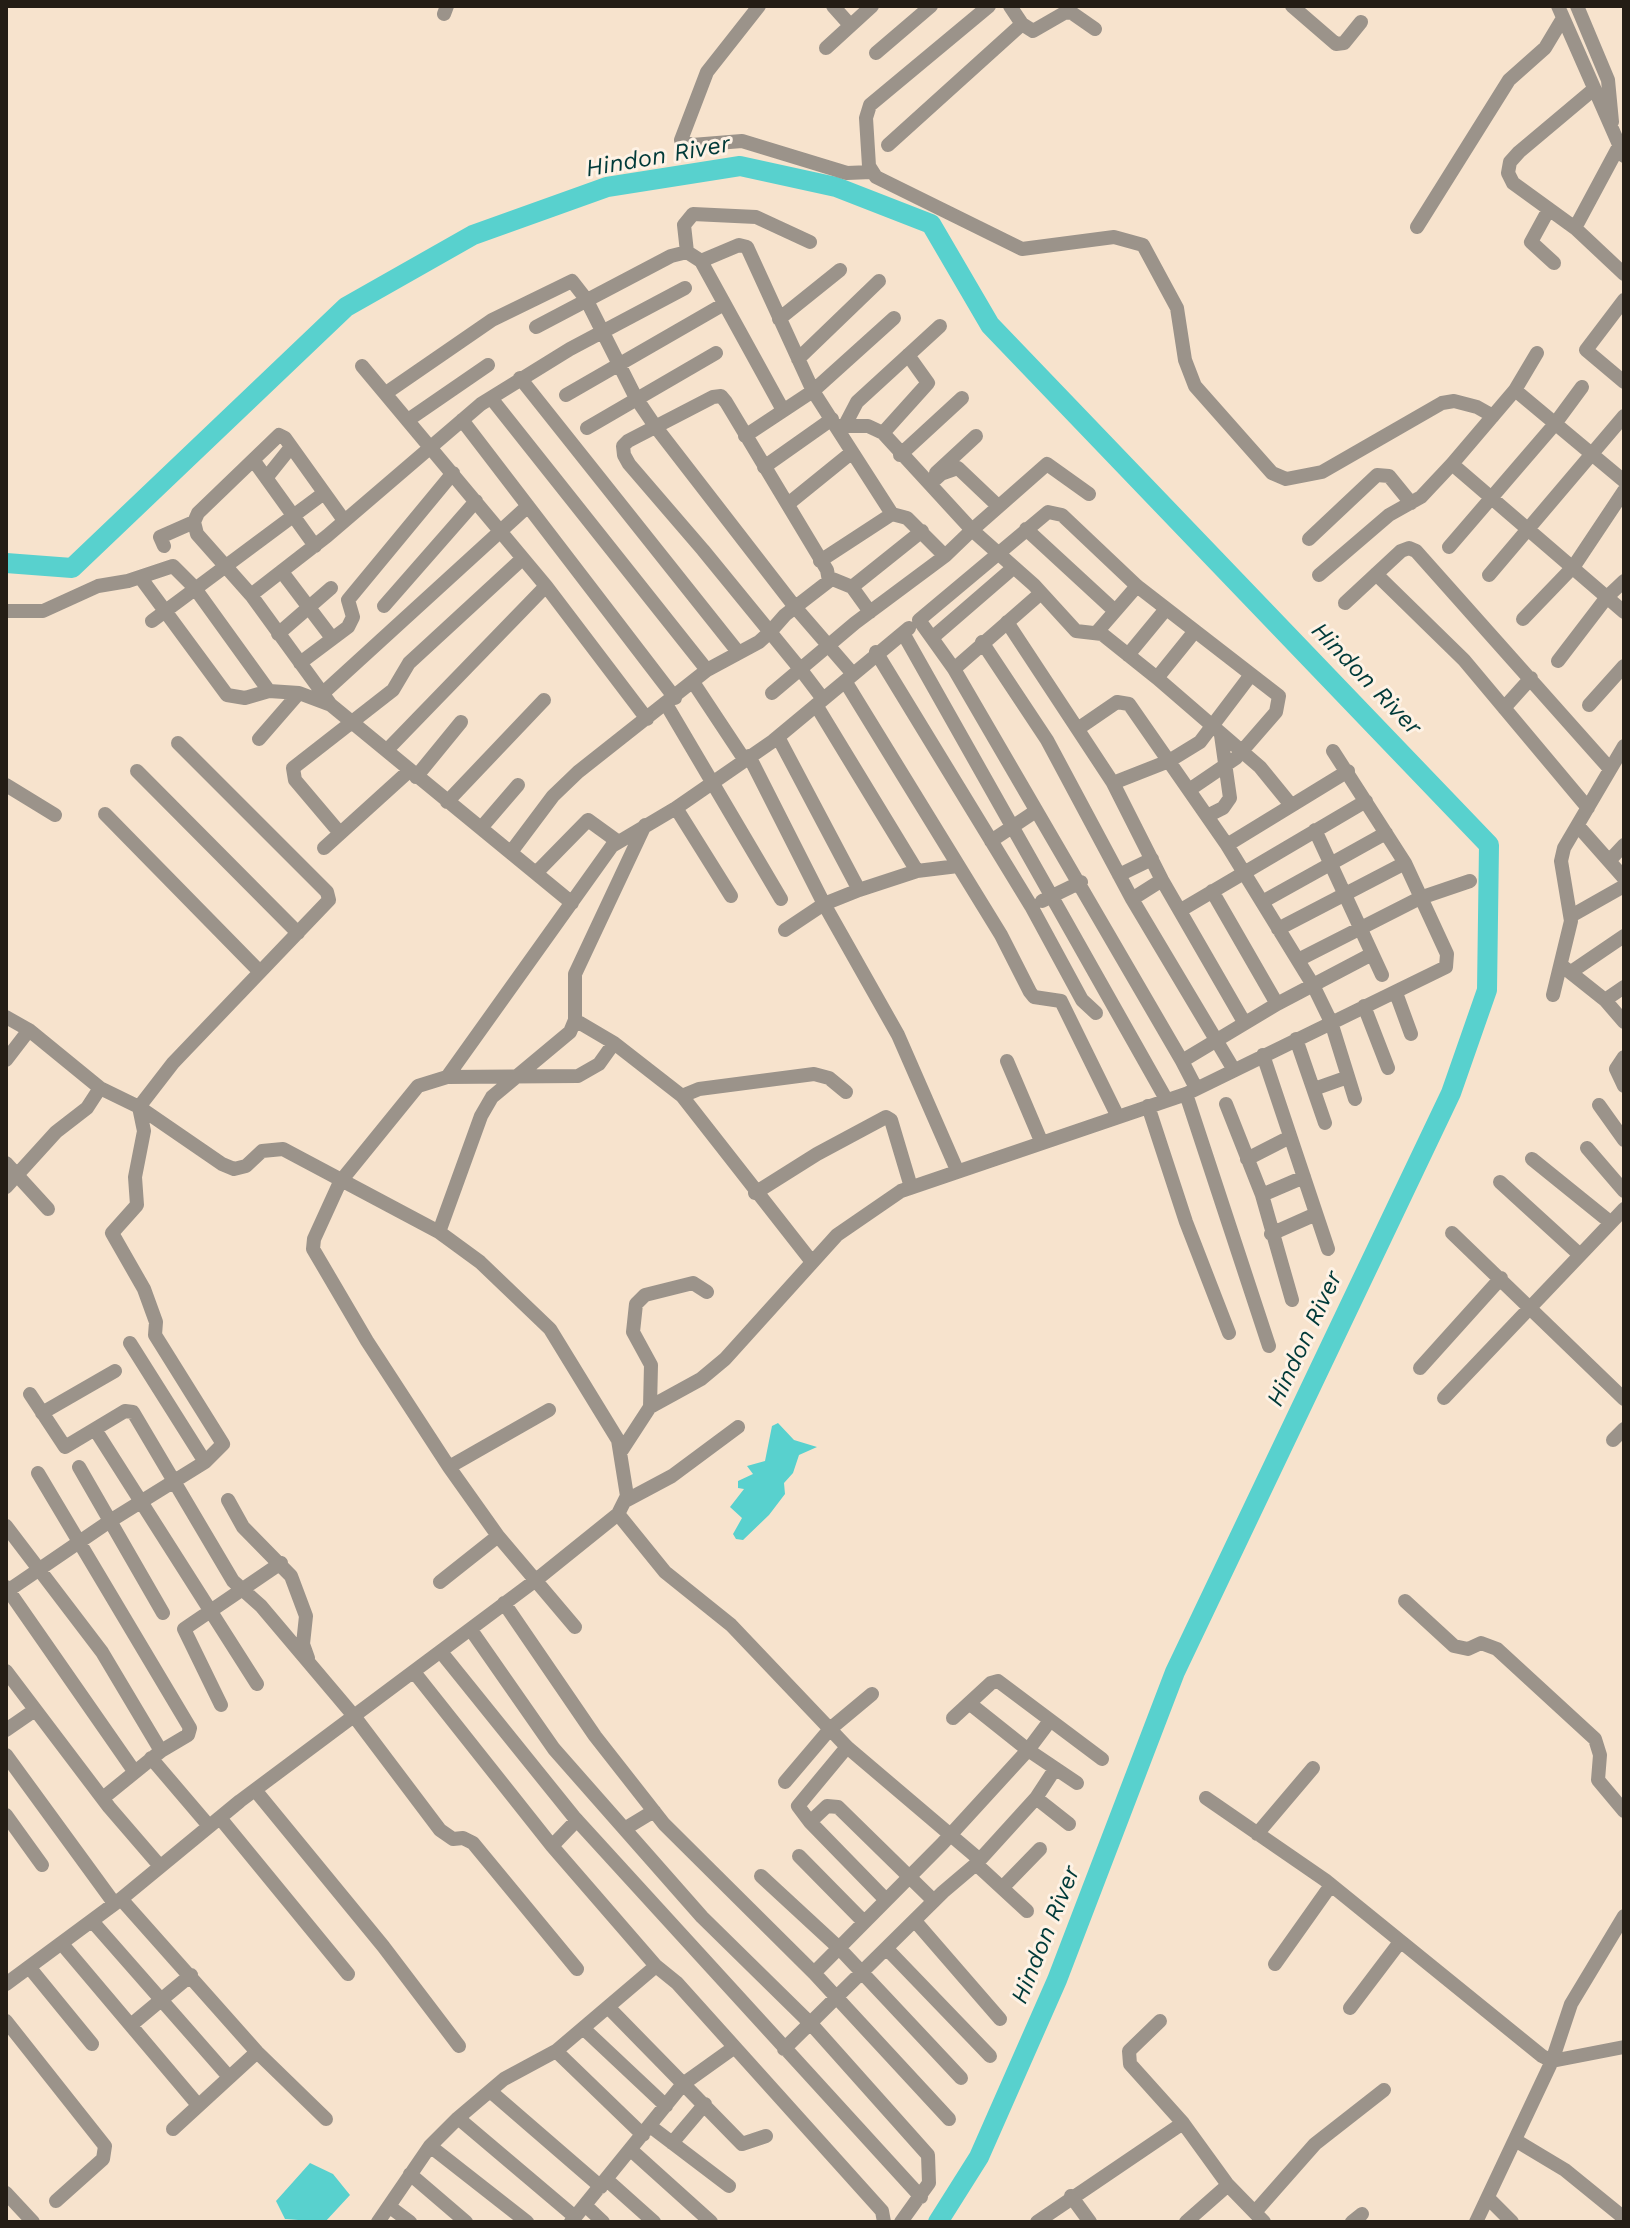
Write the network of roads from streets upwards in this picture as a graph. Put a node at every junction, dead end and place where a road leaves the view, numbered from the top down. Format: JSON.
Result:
{"nodes":[{"id":1,"x":833,"y":6,"type":"edge"},
{"id":2,"x":872,"y":6,"type":"edge"},
{"id":3,"x":931,"y":6,"type":"edge"},
{"id":4,"x":989,"y":6,"type":"edge"},
{"id":5,"x":1292,"y":6,"type":"edge"},
{"id":6,"x":1577,"y":6,"type":"edge"},
{"id":7,"x":754,"y":8,"type":"edge"},
{"id":8,"x":1073,"y":9,"type":"edge"},
{"id":9,"x":1016,"y":12,"type":"edge"},
{"id":10,"x":1560,"y":12,"type":"edge"},
{"id":11,"x":1361,"y":22,"type":"dead end"},
{"id":12,"x":850,"y":25,"type":"junction"},
{"id":13,"x":1095,"y":29,"type":"dead end"},
{"id":14,"x":826,"y":48,"type":"dead end"},
{"id":15,"x":876,"y":53,"type":"dead end"},
{"id":16,"x":1594,"y":89,"type":"junction"},
{"id":17,"x":1612,"y":130,"type":"junction"},
{"id":18,"x":888,"y":145,"type":"dead end"},
{"id":19,"x":1622,"y":151,"type":"edge"},
{"id":20,"x":871,"y":172,"type":"junction"},
{"id":21,"x":1549,"y":209,"type":"junction"},
{"id":22,"x":1417,"y":227,"type":"dead end"},
{"id":23,"x":1575,"y":228,"type":"junction"},
{"id":24,"x":810,"y":242,"type":"dead end"},
{"id":25,"x":687,"y":252,"type":"junction"},
{"id":26,"x":701,"y":261,"type":"junction"},
{"id":27,"x":1554,"y":263,"type":"dead end"},
{"id":28,"x":840,"y":270,"type":"dead end"},
{"id":29,"x":1624,"y":274,"type":"edge"},
{"id":30,"x":879,"y":281,"type":"dead end"},
{"id":31,"x":685,"y":288,"type":"dead end"},
{"id":32,"x":586,"y":299,"type":"junction"},
{"id":33,"x":1624,"y":300,"type":"edge"},
{"id":34,"x":724,"y":304,"type":"junction"},
{"id":35,"x":894,"y":318,"type":"dead end"},
{"id":36,"x":779,"y":319,"type":"junction"},
{"id":37,"x":940,"y":326,"type":"dead end"},
{"id":38,"x":536,"y":327,"type":"dead end"},
{"id":39,"x":602,"y":331,"type":"junction"},
{"id":40,"x":716,"y":353,"type":"dead end"},
{"id":41,"x":1537,"y":353,"type":"dead end"},
{"id":42,"x":908,"y":355,"type":"junction"},
{"id":43,"x":798,"y":359,"type":"junction"},
{"id":44,"x":488,"y":365,"type":"dead end"},
{"id":45,"x":362,"y":366,"type":"dead end"},
{"id":46,"x":619,"y":366,"type":"junction"},
{"id":47,"x":520,"y":378,"type":"junction"},
{"id":48,"x":1624,"y":382,"type":"edge"},
{"id":49,"x":1582,"y":387,"type":"dead end"},
{"id":50,"x":1515,"y":390,"type":"junction"},
{"id":51,"x":813,"y":391,"type":"junction"},
{"id":52,"x":386,"y":393,"type":"junction"},
{"id":53,"x":566,"y":395,"type":"dead end"},
{"id":54,"x":491,"y":398,"type":"junction"},
{"id":55,"x":636,"y":398,"type":"junction"},
{"id":56,"x":962,"y":398,"type":"dead end"},
{"id":57,"x":783,"y":410,"type":"junction"},
{"id":58,"x":1493,"y":416,"type":"junction"},
{"id":59,"x":1624,"y":416,"type":"edge"},
{"id":60,"x":408,"y":420,"type":"junction"},
{"id":61,"x":462,"y":420,"type":"junction"},
{"id":62,"x":838,"y":424,"type":"junction"},
{"id":63,"x":1554,"y":425,"type":"junction"},
{"id":64,"x":655,"y":426,"type":"junction"},
{"id":65,"x":587,"y":428,"type":"dead end"},
{"id":66,"x":883,"y":433,"type":"junction"},
{"id":67,"x":745,"y":436,"type":"junction"},
{"id":68,"x":976,"y":436,"type":"dead end"},
{"id":69,"x":291,"y":447,"type":"junction"},
{"id":70,"x":429,"y":447,"type":"junction"},
{"id":71,"x":851,"y":453,"type":"junction"},
{"id":72,"x":1593,"y":454,"type":"junction"},
{"id":73,"x":900,"y":455,"type":"junction"},
{"id":74,"x":254,"y":461,"type":"junction"},
{"id":75,"x":1452,"y":464,"type":"junction"},
{"id":76,"x":764,"y":467,"type":"junction"},
{"id":77,"x":453,"y":473,"type":"junction"},
{"id":78,"x":267,"y":477,"type":"junction"},
{"id":79,"x":1624,"y":481,"type":"edge"},
{"id":80,"x":928,"y":482,"type":"junction"},
{"id":81,"x":1624,"y":491,"type":"edge"},
{"id":82,"x":324,"y":493,"type":"junction"},
{"id":83,"x":1089,"y":494,"type":"dead end"},
{"id":84,"x":1491,"y":499,"type":"junction"},
{"id":85,"x":476,"y":501,"type":"junction"},
{"id":86,"x":1411,"y":503,"type":"junction"},
{"id":87,"x":788,"y":504,"type":"junction"},
{"id":88,"x":528,"y":506,"type":"junction"},
{"id":89,"x":998,"y":506,"type":"junction"},
{"id":90,"x":295,"y":513,"type":"junction"},
{"id":91,"x":892,"y":514,"type":"junction"},
{"id":92,"x":343,"y":519,"type":"junction"},
{"id":93,"x":194,"y":522,"type":"junction"},
{"id":94,"x":1026,"y":529,"type":"junction"},
{"id":95,"x":1529,"y":529,"type":"junction"},
{"id":96,"x":498,"y":530,"type":"junction"},
{"id":97,"x":972,"y":530,"type":"junction"},
{"id":98,"x":922,"y":531,"type":"junction"},
{"id":99,"x":1309,"y":539,"type":"dead end"},
{"id":100,"x":164,"y":546,"type":"dead end"},
{"id":101,"x":315,"y":546,"type":"junction"},
{"id":102,"x":1449,"y":547,"type":"dead end"},
{"id":103,"x":997,"y":554,"type":"junction"},
{"id":104,"x":945,"y":556,"type":"junction"},
{"id":105,"x":522,"y":559,"type":"junction"},
{"id":106,"x":820,"y":561,"type":"junction"},
{"id":107,"x":1574,"y":566,"type":"junction"},
{"id":108,"x":224,"y":567,"type":"junction"},
{"id":109,"x":1013,"y":568,"type":"junction"},
{"id":110,"x":282,"y":572,"type":"junction"},
{"id":111,"x":1376,"y":574,"type":"junction"},
{"id":112,"x":1319,"y":575,"type":"dead end"},
{"id":113,"x":1489,"y":575,"type":"dead end"},
{"id":114,"x":140,"y":577,"type":"junction"},
{"id":115,"x":830,"y":578,"type":"junction"},
{"id":116,"x":1624,"y":581,"type":"edge"},
{"id":117,"x":546,"y":586,"type":"junction"},
{"id":118,"x":1137,"y":586,"type":"junction"},
{"id":119,"x":194,"y":587,"type":"junction"},
{"id":120,"x":852,"y":587,"type":"junction"},
{"id":121,"x":331,"y":588,"type":"dead end"},
{"id":122,"x":1041,"y":593,"type":"junction"},
{"id":123,"x":251,"y":595,"type":"junction"},
{"id":124,"x":1607,"y":597,"type":"junction"},
{"id":125,"x":1345,"y":603,"type":"dead end"},
{"id":126,"x":384,"y":606,"type":"dead end"},
{"id":127,"x":309,"y":607,"type":"junction"},
{"id":128,"x":795,"y":607,"type":"junction"},
{"id":129,"x":1166,"y":609,"type":"junction"},
{"id":130,"x":6,"y":611,"type":"edge"},
{"id":131,"x":1115,"y":611,"type":"junction"},
{"id":132,"x":870,"y":612,"type":"junction"},
{"id":133,"x":1624,"y":612,"type":"edge"},
{"id":134,"x":157,"y":616,"type":"junction"},
{"id":135,"x":1523,"y":619,"type":"dead end"},
{"id":136,"x":919,"y":620,"type":"junction"},
{"id":137,"x":1007,"y":622,"type":"junction"},
{"id":138,"x":1195,"y":631,"type":"junction"},
{"id":139,"x":770,"y":632,"type":"junction"},
{"id":140,"x":1097,"y":632,"type":"junction"},
{"id":141,"x":903,"y":633,"type":"junction"},
{"id":142,"x":278,"y":634,"type":"junction"},
{"id":143,"x":332,"y":638,"type":"junction"},
{"id":144,"x":932,"y":638,"type":"junction"},
{"id":145,"x":982,"y":642,"type":"junction"},
{"id":146,"x":827,"y":647,"type":"junction"},
{"id":147,"x":738,"y":652,"type":"junction"},
{"id":148,"x":876,"y":652,"type":"junction"},
{"id":149,"x":1128,"y":655,"type":"junction"},
{"id":150,"x":1558,"y":661,"type":"dead end"},
{"id":151,"x":300,"y":663,"type":"junction"},
{"id":152,"x":1624,"y":666,"type":"edge"},
{"id":153,"x":954,"y":669,"type":"junction"},
{"id":154,"x":707,"y":670,"type":"junction"},
{"id":155,"x":801,"y":670,"type":"junction"},
{"id":156,"x":1250,"y":676,"type":"junction"},
{"id":157,"x":849,"y":677,"type":"junction"},
{"id":158,"x":1157,"y":678,"type":"junction"},
{"id":159,"x":1531,"y":678,"type":"junction"},
{"id":160,"x":693,"y":682,"type":"junction"},
{"id":161,"x":269,"y":691,"type":"junction"},
{"id":162,"x":299,"y":693,"type":"junction"},
{"id":163,"x":772,"y":693,"type":"dead end"},
{"id":164,"x":327,"y":699,"type":"junction"},
{"id":165,"x":544,"y":700,"type":"dead end"},
{"id":166,"x":671,"y":701,"type":"junction"},
{"id":167,"x":820,"y":702,"type":"junction"},
{"id":168,"x":1589,"y":705,"type":"dead end"},
{"id":169,"x":1504,"y":708,"type":"junction"},
{"id":170,"x":647,"y":719,"type":"junction"},
{"id":171,"x":461,"y":722,"type":"dead end"},
{"id":172,"x":353,"y":724,"type":"junction"},
{"id":173,"x":1079,"y":728,"type":"junction"},
{"id":174,"x":1216,"y":730,"type":"junction"},
{"id":175,"x":778,"y":737,"type":"junction"},
{"id":176,"x":259,"y":739,"type":"dead end"},
{"id":177,"x":178,"y":743,"type":"dead end"},
{"id":178,"x":1624,"y":746,"type":"edge"},
{"id":179,"x":387,"y":750,"type":"junction"},
{"id":180,"x":1333,"y":751,"type":"dead end"},
{"id":181,"x":1241,"y":753,"type":"junction"},
{"id":182,"x":746,"y":758,"type":"junction"},
{"id":183,"x":1169,"y":761,"type":"junction"},
{"id":184,"x":1226,"y":767,"type":"junction"},
{"id":185,"x":1610,"y":769,"type":"junction"},
{"id":186,"x":137,"y":771,"type":"dead end"},
{"id":187,"x":1348,"y":771,"type":"junction"},
{"id":188,"x":413,"y":774,"type":"junction"},
{"id":189,"x":714,"y":781,"type":"junction"},
{"id":190,"x":1113,"y":783,"type":"junction"},
{"id":191,"x":6,"y":785,"type":"edge"},
{"id":192,"x":518,"y":785,"type":"dead end"},
{"id":193,"x":1189,"y":790,"type":"junction"},
{"id":194,"x":1366,"y":801,"type":"junction"},
{"id":195,"x":447,"y":802,"type":"junction"},
{"id":196,"x":1291,"y":805,"type":"junction"},
{"id":197,"x":676,"y":808,"type":"junction"},
{"id":198,"x":1588,"y":808,"type":"junction"},
{"id":199,"x":1036,"y":811,"type":"junction"},
{"id":200,"x":105,"y":814,"type":"dead end"},
{"id":201,"x":55,"y":815,"type":"dead end"},
{"id":202,"x":1207,"y":816,"type":"junction"},
{"id":203,"x":645,"y":825,"type":"junction"},
{"id":204,"x":1578,"y":826,"type":"junction"},
{"id":205,"x":481,"y":828,"type":"junction"},
{"id":206,"x":1013,"y":828,"type":"junction"},
{"id":207,"x":1315,"y":830,"type":"junction"},
{"id":208,"x":339,"y":832,"type":"junction"},
{"id":209,"x":1386,"y":833,"type":"junction"},
{"id":210,"x":617,"y":841,"type":"junction"},
{"id":211,"x":991,"y":841,"type":"junction"},
{"id":212,"x":1227,"y":845,"type":"junction"},
{"id":213,"x":1624,"y":845,"type":"edge"},
{"id":214,"x":324,"y":848,"type":"dead end"},
{"id":215,"x":511,"y":852,"type":"junction"},
{"id":216,"x":1152,"y":859,"type":"junction"},
{"id":217,"x":1609,"y":861,"type":"junction"},
{"id":218,"x":1333,"y":863,"type":"junction"},
{"id":219,"x":1405,"y":863,"type":"junction"},
{"id":220,"x":958,"y":866,"type":"junction"},
{"id":221,"x":917,"y":871,"type":"junction"},
{"id":222,"x":1244,"y":872,"type":"junction"},
{"id":223,"x":536,"y":873,"type":"junction"},
{"id":224,"x":1119,"y":875,"type":"junction"},
{"id":225,"x":1624,"y":878,"type":"edge"},
{"id":226,"x":1162,"y":880,"type":"junction"},
{"id":227,"x":1470,"y":881,"type":"dead end"},
{"id":228,"x":1081,"y":882,"type":"junction"},
{"id":229,"x":1624,"y":886,"type":"edge"},
{"id":230,"x":859,"y":890,"type":"junction"},
{"id":231,"x":1212,"y":891,"type":"junction"},
{"id":232,"x":1346,"y":892,"type":"junction"},
{"id":233,"x":731,"y":896,"type":"dead end"},
{"id":234,"x":1050,"y":897,"type":"junction"},
{"id":235,"x":1420,"y":898,"type":"junction"},
{"id":236,"x":781,"y":899,"type":"dead end"},
{"id":237,"x":1132,"y":899,"type":"junction"},
{"id":238,"x":1262,"y":902,"type":"junction"},
{"id":239,"x":572,"y":903,"type":"junction"},
{"id":240,"x":824,"y":904,"type":"junction"},
{"id":241,"x":1031,"y":906,"type":"junction"},
{"id":242,"x":1181,"y":910,"type":"junction"},
{"id":243,"x":1571,"y":916,"type":"junction"},
{"id":244,"x":1362,"y":928,"type":"junction"},
{"id":245,"x":1278,"y":929,"type":"junction"},
{"id":246,"x":785,"y":930,"type":"dead end"},
{"id":247,"x":298,"y":933,"type":"junction"},
{"id":248,"x":1624,"y":936,"type":"edge"},
{"id":249,"x":1372,"y":954,"type":"junction"},
{"id":250,"x":1298,"y":960,"type":"junction"},
{"id":251,"x":1566,"y":969,"type":"junction"},
{"id":252,"x":260,"y":972,"type":"junction"},
{"id":253,"x":1382,"y":975,"type":"dead end"},
{"id":254,"x":1313,"y":985,"type":"junction"},
{"id":255,"x":1624,"y":987,"type":"edge"},
{"id":256,"x":1396,"y":993,"type":"junction"},
{"id":257,"x":1553,"y":995,"type":"dead end"},
{"id":258,"x":1605,"y":1000,"type":"junction"},
{"id":259,"x":1110,"y":1002,"type":"junction"},
{"id":260,"x":1277,"y":1004,"type":"junction"},
{"id":261,"x":1364,"y":1006,"type":"junction"},
{"id":262,"x":1096,"y":1013,"type":"junction"},
{"id":263,"x":6,"y":1017,"type":"edge"},
{"id":264,"x":575,"y":1020,"type":"junction"},
{"id":265,"x":1244,"y":1022,"type":"junction"},
{"id":266,"x":1331,"y":1022,"type":"junction"},
{"id":267,"x":1624,"y":1022,"type":"edge"},
{"id":268,"x":29,"y":1030,"type":"junction"},
{"id":269,"x":1079,"y":1031,"type":"junction"},
{"id":270,"x":1411,"y":1034,"type":"dead end"},
{"id":271,"x":1296,"y":1039,"type":"junction"},
{"id":272,"x":1217,"y":1040,"type":"junction"},
{"id":273,"x":614,"y":1043,"type":"junction"},
{"id":274,"x":1263,"y":1055,"type":"junction"},
{"id":275,"x":1624,"y":1057,"type":"edge"},
{"id":276,"x":6,"y":1060,"type":"edge"},
{"id":277,"x":1007,"y":1061,"type":"dead end"},
{"id":278,"x":1182,"y":1061,"type":"junction"},
{"id":279,"x":1388,"y":1068,"type":"dead end"},
{"id":280,"x":1234,"y":1070,"type":"junction"},
{"id":281,"x":516,"y":1075,"type":"junction"},
{"id":282,"x":447,"y":1077,"type":"junction"},
{"id":283,"x":1348,"y":1077,"type":"junction"},
{"id":284,"x":1624,"y":1086,"type":"edge"},
{"id":285,"x":100,"y":1088,"type":"junction"},
{"id":286,"x":1314,"y":1089,"type":"junction"},
{"id":287,"x":1191,"y":1091,"type":"junction"},
{"id":288,"x":846,"y":1092,"type":"dead end"},
{"id":289,"x":682,"y":1096,"type":"junction"},
{"id":290,"x":1166,"y":1099,"type":"junction"},
{"id":291,"x":1355,"y":1099,"type":"dead end"},
{"id":292,"x":1226,"y":1104,"type":"dead end"},
{"id":293,"x":1599,"y":1105,"type":"dead end"},
{"id":294,"x":1148,"y":1106,"type":"junction"},
{"id":295,"x":139,"y":1107,"type":"junction"},
{"id":296,"x":1117,"y":1115,"type":"junction"},
{"id":297,"x":1325,"y":1123,"type":"dead end"},
{"id":298,"x":1290,"y":1137,"type":"junction"},
{"id":299,"x":1624,"y":1140,"type":"edge"},
{"id":300,"x":1041,"y":1141,"type":"junction"},
{"id":301,"x":1587,"y":1148,"type":"dead end"},
{"id":302,"x":1247,"y":1159,"type":"junction"},
{"id":303,"x":1532,"y":1159,"type":"dead end"},
{"id":304,"x":6,"y":1163,"type":"edge"},
{"id":305,"x":957,"y":1170,"type":"junction"},
{"id":306,"x":18,"y":1174,"type":"junction"},
{"id":307,"x":1304,"y":1177,"type":"junction"},
{"id":308,"x":340,"y":1182,"type":"junction"},
{"id":309,"x":1500,"y":1182,"type":"dead end"},
{"id":310,"x":6,"y":1187,"type":"edge"},
{"id":311,"x":911,"y":1187,"type":"junction"},
{"id":312,"x":1624,"y":1191,"type":"edge"},
{"id":313,"x":755,"y":1193,"type":"junction"},
{"id":314,"x":1262,"y":1195,"type":"junction"},
{"id":315,"x":48,"y":1209,"type":"dead end"},
{"id":316,"x":1624,"y":1209,"type":"edge"},
{"id":317,"x":1316,"y":1214,"type":"junction"},
{"id":318,"x":1610,"y":1222,"type":"junction"},
{"id":319,"x":439,"y":1232,"type":"junction"},
{"id":320,"x":1452,"y":1233,"type":"dead end"},
{"id":321,"x":1271,"y":1234,"type":"junction"},
{"id":322,"x":1328,"y":1249,"type":"dead end"},
{"id":323,"x":1580,"y":1255,"type":"junction"},
{"id":324,"x":812,"y":1262,"type":"junction"},
{"id":325,"x":1501,"y":1278,"type":"junction"},
{"id":326,"x":707,"y":1292,"type":"dead end"},
{"id":327,"x":1292,"y":1300,"type":"dead end"},
{"id":328,"x":1531,"y":1306,"type":"junction"},
{"id":329,"x":1229,"y":1333,"type":"dead end"},
{"id":330,"x":130,"y":1343,"type":"dead end"},
{"id":331,"x":1269,"y":1346,"type":"dead end"},
{"id":332,"x":1420,"y":1368,"type":"dead end"},
{"id":333,"x":115,"y":1371,"type":"dead end"},
{"id":334,"x":30,"y":1394,"type":"dead end"},
{"id":335,"x":1444,"y":1398,"type":"dead end"},
{"id":336,"x":1624,"y":1399,"type":"edge"},
{"id":337,"x":650,"y":1407,"type":"junction"},
{"id":338,"x":549,"y":1410,"type":"dead end"},
{"id":339,"x":42,"y":1413,"type":"junction"},
{"id":340,"x":738,"y":1427,"type":"dead end"},
{"id":341,"x":1624,"y":1429,"type":"edge"},
{"id":342,"x":96,"y":1431,"type":"junction"},
{"id":343,"x":1613,"y":1440,"type":"dead end"},
{"id":344,"x":622,"y":1450,"type":"junction"},
{"id":345,"x":205,"y":1462,"type":"junction"},
{"id":346,"x":79,"y":1467,"type":"dead end"},
{"id":347,"x":449,"y":1467,"type":"junction"},
{"id":348,"x":38,"y":1473,"type":"dead end"},
{"id":349,"x":177,"y":1480,"type":"junction"},
{"id":350,"x":228,"y":1500,"type":"dead end"},
{"id":351,"x":627,"y":1500,"type":"junction"},
{"id":352,"x":142,"y":1501,"type":"junction"},
{"id":353,"x":618,"y":1514,"type":"junction"},
{"id":354,"x":110,"y":1521,"type":"junction"},
{"id":355,"x":6,"y":1526,"type":"edge"},
{"id":356,"x":498,"y":1536,"type":"junction"},
{"id":357,"x":79,"y":1541,"type":"junction"},
{"id":358,"x":281,"y":1563,"type":"junction"},
{"id":359,"x":39,"y":1571,"type":"junction"},
{"id":360,"x":536,"y":1580,"type":"junction"},
{"id":361,"x":440,"y":1582,"type":"dead end"},
{"id":362,"x":243,"y":1589,"type":"junction"},
{"id":363,"x":7,"y":1590,"type":"edge"},
{"id":364,"x":1405,"y":1601,"type":"dead end"},
{"id":365,"x":504,"y":1603,"type":"junction"},
{"id":366,"x":210,"y":1611,"type":"junction"},
{"id":367,"x":163,"y":1613,"type":"dead end"},
{"id":368,"x":575,"y":1627,"type":"dead end"},
{"id":369,"x":471,"y":1630,"type":"junction"},
{"id":370,"x":441,"y":1652,"type":"junction"},
{"id":371,"x":309,"y":1663,"type":"junction"},
{"id":372,"x":6,"y":1671,"type":"edge"},
{"id":373,"x":414,"y":1672,"type":"junction"},
{"id":374,"x":257,"y":1684,"type":"dead end"},
{"id":375,"x":872,"y":1694,"type":"dead end"},
{"id":376,"x":969,"y":1703,"type":"junction"},
{"id":377,"x":221,"y":1705,"type":"dead end"},
{"id":378,"x":35,"y":1710,"type":"junction"},
{"id":379,"x":354,"y":1716,"type":"junction"},
{"id":380,"x":953,"y":1718,"type":"dead end"},
{"id":381,"x":1049,"y":1722,"type":"junction"},
{"id":382,"x":830,"y":1729,"type":"junction"},
{"id":383,"x":6,"y":1730,"type":"edge"},
{"id":384,"x":847,"y":1747,"type":"junction"},
{"id":385,"x":1028,"y":1750,"type":"junction"},
{"id":386,"x":6,"y":1755,"type":"edge"},
{"id":387,"x":156,"y":1755,"type":"junction"},
{"id":388,"x":1102,"y":1759,"type":"dead end"},
{"id":389,"x":1313,"y":1768,"type":"dead end"},
{"id":390,"x":1055,"y":1769,"type":"junction"},
{"id":391,"x":134,"y":1771,"type":"junction"},
{"id":392,"x":785,"y":1782,"type":"dead end"},
{"id":393,"x":1077,"y":1783,"type":"dead end"},
{"id":394,"x":255,"y":1790,"type":"junction"},
{"id":395,"x":103,"y":1798,"type":"junction"},
{"id":396,"x":1036,"y":1798,"type":"junction"},
{"id":397,"x":1206,"y":1798,"type":"dead end"},
{"id":398,"x":654,"y":1811,"type":"junction"},
{"id":399,"x":1624,"y":1811,"type":"edge"},
{"id":400,"x":6,"y":1815,"type":"edge"},
{"id":401,"x":577,"y":1820,"type":"junction"},
{"id":402,"x":215,"y":1822,"type":"junction"},
{"id":403,"x":810,"y":1822,"type":"junction"},
{"id":404,"x":1069,"y":1824,"type":"dead end"},
{"id":405,"x":626,"y":1828,"type":"junction"},
{"id":406,"x":1257,"y":1834,"type":"junction"},
{"id":407,"x":950,"y":1835,"type":"junction"},
{"id":408,"x":552,"y":1846,"type":"junction"},
{"id":409,"x":1040,"y":1849,"type":"dead end"},
{"id":410,"x":799,"y":1856,"type":"dead end"},
{"id":411,"x":978,"y":1862,"type":"junction"},
{"id":412,"x":42,"y":1865,"type":"dead end"},
{"id":413,"x":159,"y":1865,"type":"junction"},
{"id":414,"x":761,"y":1876,"type":"dead end"},
{"id":415,"x":908,"y":1877,"type":"junction"},
{"id":416,"x":1331,"y":1885,"type":"junction"},
{"id":417,"x":1002,"y":1888,"type":"junction"},
{"id":418,"x":886,"y":1900,"type":"junction"},
{"id":419,"x":118,"y":1901,"type":"junction"},
{"id":420,"x":934,"y":1901,"type":"junction"},
{"id":421,"x":1027,"y":1911,"type":"dead end"},
{"id":422,"x":1624,"y":1916,"type":"edge"},
{"id":423,"x":92,"y":1921,"type":"junction"},
{"id":424,"x":915,"y":1921,"type":"junction"},
{"id":425,"x":864,"y":1922,"type":"junction"},
{"id":426,"x":1400,"y":1942,"type":"junction"},
{"id":427,"x":62,"y":1944,"type":"junction"},
{"id":428,"x":839,"y":1948,"type":"junction"},
{"id":429,"x":887,"y":1949,"type":"junction"},
{"id":430,"x":1275,"y":1964,"type":"dead end"},
{"id":431,"x":656,"y":1966,"type":"junction"},
{"id":432,"x":29,"y":1967,"type":"junction"},
{"id":433,"x":577,"y":1969,"type":"dead end"},
{"id":434,"x":814,"y":1973,"type":"junction"},
{"id":435,"x":348,"y":1974,"type":"dead end"},
{"id":436,"x":191,"y":1975,"type":"junction"},
{"id":437,"x":861,"y":1976,"type":"junction"},
{"id":438,"x":6,"y":1984,"type":"edge"},
{"id":439,"x":837,"y":1999,"type":"junction"},
{"id":440,"x":159,"y":2002,"type":"junction"},
{"id":441,"x":608,"y":2007,"type":"junction"},
{"id":442,"x":1350,"y":2008,"type":"dead end"},
{"id":443,"x":1000,"y":2019,"type":"dead end"},
{"id":444,"x":6,"y":2021,"type":"edge"},
{"id":445,"x":1160,"y":2021,"type":"dead end"},
{"id":446,"x":131,"y":2025,"type":"junction"},
{"id":447,"x":812,"y":2025,"type":"junction"},
{"id":448,"x":583,"y":2028,"type":"junction"},
{"id":449,"x":92,"y":2044,"type":"dead end"},
{"id":450,"x":459,"y":2046,"type":"dead end"},
{"id":451,"x":1624,"y":2047,"type":"edge"},
{"id":452,"x":732,"y":2049,"type":"junction"},
{"id":453,"x":784,"y":2049,"type":"junction"},
{"id":454,"x":556,"y":2051,"type":"junction"},
{"id":455,"x":257,"y":2052,"type":"junction"},
{"id":456,"x":990,"y":2056,"type":"dead end"},
{"id":457,"x":1552,"y":2061,"type":"junction"},
{"id":458,"x":229,"y":2077,"type":"junction"},
{"id":459,"x":961,"y":2078,"type":"dead end"},
{"id":460,"x":683,"y":2084,"type":"junction"},
{"id":461,"x":1384,"y":2090,"type":"dead end"},
{"id":462,"x":490,"y":2091,"type":"junction"},
{"id":463,"x":705,"y":2104,"type":"junction"},
{"id":464,"x":198,"y":2105,"type":"junction"},
{"id":465,"x":666,"y":2106,"type":"junction"},
{"id":466,"x":458,"y":2118,"type":"junction"},
{"id":467,"x":326,"y":2119,"type":"dead end"},
{"id":468,"x":949,"y":2119,"type":"dead end"},
{"id":469,"x":1183,"y":2123,"type":"junction"},
{"id":470,"x":173,"y":2129,"type":"dead end"},
{"id":471,"x":647,"y":2130,"type":"junction"},
{"id":472,"x":766,"y":2136,"type":"dead end"},
{"id":473,"x":1515,"y":2140,"type":"junction"},
{"id":474,"x":672,"y":2143,"type":"junction"},
{"id":475,"x":430,"y":2146,"type":"junction"},
{"id":476,"x":631,"y":2150,"type":"junction"},
{"id":477,"x":410,"y":2174,"type":"junction"},
{"id":478,"x":604,"y":2183,"type":"junction"},
{"id":479,"x":1228,"y":2185,"type":"junction"},
{"id":480,"x":729,"y":2186,"type":"dead end"},
{"id":481,"x":6,"y":2193,"type":"edge"},
{"id":482,"x":1071,"y":2196,"type":"junction"},
{"id":483,"x":921,"y":2197,"type":"junction"},
{"id":484,"x":1488,"y":2198,"type":"junction"},
{"id":485,"x":56,"y":2201,"type":"dead end"},
{"id":486,"x":585,"y":2205,"type":"junction"},
{"id":487,"x":390,"y":2207,"type":"junction"},
{"id":488,"x":1260,"y":2217,"type":"edge"},
{"id":489,"x":1624,"y":2218,"type":"edge"},
{"id":490,"x":573,"y":2220,"type":"edge"},
{"id":491,"x":33,"y":2222,"type":"edge"},
{"id":492,"x":378,"y":2222,"type":"edge"},
{"id":493,"x":410,"y":2222,"type":"edge"},
{"id":494,"x":466,"y":2222,"type":"edge"},
{"id":495,"x":527,"y":2222,"type":"edge"},
{"id":496,"x":603,"y":2222,"type":"edge"},
{"id":497,"x":654,"y":2222,"type":"edge"},
{"id":498,"x":711,"y":2222,"type":"edge"},
{"id":499,"x":884,"y":2222,"type":"edge"},
{"id":500,"x":901,"y":2222,"type":"edge"},
{"id":501,"x":1037,"y":2222,"type":"edge"},
{"id":502,"x":1090,"y":2222,"type":"edge"},
{"id":503,"x":1186,"y":2222,"type":"edge"},
{"id":504,"x":1476,"y":2222,"type":"edge"},
{"id":505,"x":1512,"y":2222,"type":"edge"}],
"edges":[{"from":1,"to":12,"type":"street"},
{"from":2,"to":12,"type":"street"},
{"from":3,"to":15,"type":"street"},
{"from":4,"to":20,"type":"street"},
{"from":5,"to":11,"type":"street"},
{"from":6,"to":17,"type":"street"},
{"from":7,"to":20,"type":"street"},
{"from":8,"to":9,"type":"street"},
{"from":8,"to":13,"type":"street"},
{"from":9,"to":18,"type":"street"},
{"from":10,"to":16,"type":"street"},
{"from":10,"to":22,"type":"street"},
{"from":12,"to":14,"type":"street"},
{"from":16,"to":17,"type":"street"},
{"from":16,"to":21,"type":"street"},
{"from":17,"to":19,"type":"street"},
{"from":19,"to":23,"type":"street"},
{"from":20,"to":58,"type":"street"},
{"from":21,"to":23,"type":"street"},
{"from":21,"to":27,"type":"street"},
{"from":23,"to":29,"type":"street"},
{"from":24,"to":25,"type":"street"},
{"from":25,"to":26,"type":"street"},
{"from":25,"to":32,"type":"street"},
{"from":26,"to":34,"type":"street"},
{"from":26,"to":36,"type":"street"},
{"from":28,"to":36,"type":"street"},
{"from":30,"to":43,"type":"street"},
{"from":31,"to":39,"type":"street"},
{"from":32,"to":38,"type":"street"},
{"from":32,"to":39,"type":"street"},
{"from":32,"to":52,"type":"street"},
{"from":33,"to":48,"type":"street"},
{"from":34,"to":46,"type":"street"},
{"from":34,"to":57,"type":"street"},
{"from":35,"to":51,"type":"street"},
{"from":36,"to":43,"type":"street"},
{"from":37,"to":42,"type":"street"},
{"from":39,"to":46,"type":"street"},
{"from":39,"to":47,"type":"street"},
{"from":40,"to":55,"type":"street"},
{"from":41,"to":50,"type":"street"},
{"from":42,"to":62,"type":"street"},
{"from":42,"to":66,"type":"street"},
{"from":43,"to":51,"type":"street"},
{"from":44,"to":60,"type":"street"},
{"from":45,"to":52,"type":"street"},
{"from":46,"to":53,"type":"street"},
{"from":46,"to":55,"type":"street"},
{"from":47,"to":54,"type":"street"},
{"from":47,"to":147,"type":"street"},
{"from":49,"to":63,"type":"street"},
{"from":50,"to":58,"type":"street"},
{"from":50,"to":63,"type":"street"},
{"from":51,"to":57,"type":"street"},
{"from":51,"to":62,"type":"street"},
{"from":52,"to":60,"type":"street"},
{"from":54,"to":61,"type":"street"},
{"from":54,"to":154,"type":"street"},
{"from":55,"to":64,"type":"street"},
{"from":55,"to":65,"type":"street"},
{"from":56,"to":73,"type":"street"},
{"from":57,"to":67,"type":"street"},
{"from":58,"to":75,"type":"street"},
{"from":59,"to":72,"type":"street"},
{"from":60,"to":70,"type":"street"},
{"from":61,"to":70,"type":"street"},
{"from":61,"to":88,"type":"street"},
{"from":62,"to":66,"type":"street"},
{"from":62,"to":71,"type":"street"},
{"from":62,"to":76,"type":"street"},
{"from":63,"to":72,"type":"street"},
{"from":63,"to":84,"type":"street"},
{"from":64,"to":67,"type":"street"},
{"from":64,"to":128,"type":"street"},
{"from":64,"to":139,"type":"street"},
{"from":66,"to":73,"type":"street"},
{"from":67,"to":76,"type":"street"},
{"from":68,"to":80,"type":"street"},
{"from":69,"to":74,"type":"street"},
{"from":69,"to":78,"type":"street"},
{"from":69,"to":82,"type":"street"},
{"from":70,"to":77,"type":"street"},
{"from":70,"to":92,"type":"street"},
{"from":71,"to":87,"type":"street"},
{"from":71,"to":91,"type":"street"},
{"from":72,"to":79,"type":"street"},
{"from":72,"to":95,"type":"street"},
{"from":73,"to":80,"type":"street"},
{"from":74,"to":78,"type":"street"},
{"from":74,"to":93,"type":"street"},
{"from":75,"to":84,"type":"street"},
{"from":75,"to":86,"type":"street"},
{"from":76,"to":87,"type":"street"},
{"from":77,"to":85,"type":"street"},
{"from":77,"to":143,"type":"street"},
{"from":78,"to":90,"type":"street"},
{"from":80,"to":89,"type":"street"},
{"from":80,"to":97,"type":"street"},
{"from":81,"to":107,"type":"street"},
{"from":82,"to":90,"type":"street"},
{"from":82,"to":92,"type":"street"},
{"from":83,"to":89,"type":"street"},
{"from":84,"to":95,"type":"street"},
{"from":84,"to":102,"type":"street"},
{"from":85,"to":96,"type":"street"},
{"from":85,"to":126,"type":"street"},
{"from":86,"to":99,"type":"street"},
{"from":86,"to":112,"type":"street"},
{"from":87,"to":106,"type":"street"},
{"from":88,"to":96,"type":"street"},
{"from":88,"to":166,"type":"street"},
{"from":89,"to":97,"type":"street"},
{"from":90,"to":101,"type":"street"},
{"from":90,"to":108,"type":"street"},
{"from":91,"to":98,"type":"street"},
{"from":91,"to":106,"type":"street"},
{"from":92,"to":101,"type":"street"},
{"from":93,"to":100,"type":"street"},
{"from":93,"to":108,"type":"street"},
{"from":94,"to":103,"type":"street"},
{"from":94,"to":118,"type":"street"},
{"from":94,"to":131,"type":"street"},
{"from":95,"to":107,"type":"street"},
{"from":95,"to":113,"type":"street"},
{"from":96,"to":105,"type":"street"},
{"from":96,"to":164,"type":"street"},
{"from":97,"to":103,"type":"street"},
{"from":97,"to":104,"type":"street"},
{"from":98,"to":104,"type":"street"},
{"from":98,"to":120,"type":"street"},
{"from":101,"to":110,"type":"street"},
{"from":103,"to":109,"type":"street"},
{"from":103,"to":136,"type":"street"},
{"from":104,"to":132,"type":"street"},
{"from":105,"to":117,"type":"street"},
{"from":105,"to":172,"type":"street"},
{"from":106,"to":115,"type":"street"},
{"from":107,"to":124,"type":"street"},
{"from":107,"to":135,"type":"street"},
{"from":108,"to":119,"type":"street"},
{"from":108,"to":123,"type":"street"},
{"from":109,"to":122,"type":"street"},
{"from":109,"to":144,"type":"street"},
{"from":110,"to":123,"type":"street"},
{"from":110,"to":127,"type":"street"},
{"from":111,"to":125,"type":"street"},
{"from":111,"to":159,"type":"street"},
{"from":111,"to":169,"type":"street"},
{"from":114,"to":119,"type":"street"},
{"from":114,"to":130,"type":"street"},
{"from":114,"to":134,"type":"street"},
{"from":115,"to":120,"type":"street"},
{"from":115,"to":128,"type":"street"},
{"from":116,"to":124,"type":"street"},
{"from":117,"to":170,"type":"street"},
{"from":117,"to":179,"type":"street"},
{"from":118,"to":129,"type":"street"},
{"from":118,"to":131,"type":"street"},
{"from":119,"to":134,"type":"street"},
{"from":119,"to":161,"type":"street"},
{"from":120,"to":132,"type":"street"},
{"from":121,"to":127,"type":"street"},
{"from":122,"to":137,"type":"street"},
{"from":122,"to":140,"type":"street"},
{"from":123,"to":142,"type":"street"},
{"from":124,"to":133,"type":"street"},
{"from":124,"to":150,"type":"street"},
{"from":127,"to":142,"type":"street"},
{"from":127,"to":143,"type":"street"},
{"from":128,"to":139,"type":"street"},
{"from":128,"to":146,"type":"street"},
{"from":129,"to":138,"type":"street"},
{"from":129,"to":149,"type":"street"},
{"from":131,"to":140,"type":"street"},
{"from":132,"to":146,"type":"street"},
{"from":134,"to":161,"type":"street"},
{"from":136,"to":141,"type":"street"},
{"from":136,"to":144,"type":"street"},
{"from":137,"to":145,"type":"street"},
{"from":137,"to":173,"type":"street"},
{"from":138,"to":156,"type":"street"},
{"from":138,"to":158,"type":"street"},
{"from":139,"to":147,"type":"street"},
{"from":139,"to":155,"type":"street"},
{"from":140,"to":149,"type":"street"},
{"from":141,"to":148,"type":"street"},
{"from":141,"to":206,"type":"street"},
{"from":142,"to":151,"type":"street"},
{"from":143,"to":151,"type":"street"},
{"from":144,"to":153,"type":"street"},
{"from":145,"to":153,"type":"street"},
{"from":145,"to":224,"type":"street"},
{"from":146,"to":155,"type":"street"},
{"from":146,"to":157,"type":"street"},
{"from":147,"to":154,"type":"street"},
{"from":148,"to":157,"type":"street"},
{"from":148,"to":211,"type":"street"},
{"from":149,"to":158,"type":"street"},
{"from":151,"to":164,"type":"street"},
{"from":152,"to":168,"type":"street"},
{"from":153,"to":199,"type":"street"},
{"from":154,"to":160,"type":"street"},
{"from":155,"to":163,"type":"street"},
{"from":155,"to":167,"type":"street"},
{"from":156,"to":174,"type":"street"},
{"from":156,"to":181,"type":"street"},
{"from":157,"to":167,"type":"street"},
{"from":157,"to":220,"type":"street"},
{"from":158,"to":174,"type":"street"},
{"from":159,"to":169,"type":"street"},
{"from":159,"to":185,"type":"street"},
{"from":160,"to":166,"type":"street"},
{"from":160,"to":182,"type":"street"},
{"from":161,"to":162,"type":"street"},
{"from":162,"to":164,"type":"street"},
{"from":162,"to":176,"type":"street"},
{"from":164,"to":172,"type":"street"},
{"from":165,"to":195,"type":"street"},
{"from":166,"to":170,"type":"street"},
{"from":166,"to":189,"type":"street"},
{"from":167,"to":175,"type":"street"},
{"from":167,"to":221,"type":"street"},
{"from":169,"to":198,"type":"street"},
{"from":170,"to":215,"type":"street"},
{"from":171,"to":188,"type":"street"},
{"from":172,"to":179,"type":"street"},
{"from":172,"to":208,"type":"street"},
{"from":173,"to":183,"type":"street"},
{"from":173,"to":190,"type":"street"},
{"from":174,"to":181,"type":"street"},
{"from":174,"to":183,"type":"street"},
{"from":174,"to":184,"type":"street"},
{"from":175,"to":182,"type":"street"},
{"from":175,"to":230,"type":"street"},
{"from":177,"to":247,"type":"street"},
{"from":178,"to":185,"type":"street"},
{"from":179,"to":188,"type":"street"},
{"from":180,"to":187,"type":"street"},
{"from":181,"to":184,"type":"street"},
{"from":181,"to":196,"type":"street"},
{"from":182,"to":189,"type":"street"},
{"from":182,"to":240,"type":"street"},
{"from":183,"to":190,"type":"street"},
{"from":183,"to":193,"type":"street"},
{"from":184,"to":193,"type":"street"},
{"from":184,"to":202,"type":"street"},
{"from":185,"to":198,"type":"street"},
{"from":186,"to":247,"type":"street"},
{"from":187,"to":194,"type":"street"},
{"from":187,"to":196,"type":"street"},
{"from":188,"to":195,"type":"street"},
{"from":188,"to":208,"type":"street"},
{"from":189,"to":197,"type":"street"},
{"from":189,"to":236,"type":"street"},
{"from":190,"to":216,"type":"street"},
{"from":191,"to":201,"type":"street"},
{"from":192,"to":205,"type":"street"},
{"from":193,"to":202,"type":"street"},
{"from":194,"to":207,"type":"street"},
{"from":194,"to":209,"type":"street"},
{"from":195,"to":205,"type":"street"},
{"from":196,"to":212,"type":"street"},
{"from":197,"to":203,"type":"street"},
{"from":197,"to":233,"type":"street"},
{"from":198,"to":204,"type":"street"},
{"from":199,"to":206,"type":"street"},
{"from":199,"to":228,"type":"street"},
{"from":200,"to":252,"type":"street"},
{"from":202,"to":212,"type":"street"},
{"from":203,"to":210,"type":"street"},
{"from":203,"to":264,"type":"street"},
{"from":204,"to":217,"type":"street"},
{"from":204,"to":243,"type":"street"},
{"from":205,"to":215,"type":"street"},
{"from":206,"to":211,"type":"street"},
{"from":206,"to":234,"type":"street"},
{"from":207,"to":218,"type":"street"},
{"from":207,"to":222,"type":"street"},
{"from":208,"to":214,"type":"street"},
{"from":209,"to":218,"type":"street"},
{"from":209,"to":219,"type":"street"},
{"from":210,"to":223,"type":"street"},
{"from":210,"to":239,"type":"street"},
{"from":211,"to":241,"type":"street"},
{"from":212,"to":222,"type":"street"},
{"from":213,"to":217,"type":"street"},
{"from":215,"to":223,"type":"street"},
{"from":216,"to":224,"type":"street"},
{"from":216,"to":226,"type":"street"},
{"from":217,"to":225,"type":"street"},
{"from":218,"to":232,"type":"street"},
{"from":218,"to":238,"type":"street"},
{"from":219,"to":232,"type":"street"},
{"from":219,"to":235,"type":"street"},
{"from":220,"to":221,"type":"street"},
{"from":220,"to":269,"type":"street"},
{"from":221,"to":230,"type":"street"},
{"from":222,"to":231,"type":"street"},
{"from":222,"to":238,"type":"street"},
{"from":223,"to":239,"type":"street"},
{"from":224,"to":237,"type":"street"},
{"from":226,"to":237,"type":"street"},
{"from":226,"to":242,"type":"street"},
{"from":227,"to":235,"type":"street"},
{"from":228,"to":234,"type":"street"},
{"from":228,"to":278,"type":"street"},
{"from":229,"to":243,"type":"street"},
{"from":230,"to":240,"type":"street"},
{"from":231,"to":242,"type":"street"},
{"from":231,"to":260,"type":"street"},
{"from":232,"to":244,"type":"street"},
{"from":232,"to":245,"type":"street"},
{"from":234,"to":241,"type":"street"},
{"from":234,"to":259,"type":"street"},
{"from":235,"to":244,"type":"street"},
{"from":235,"to":256,"type":"street"},
{"from":237,"to":272,"type":"street"},
{"from":238,"to":245,"type":"street"},
{"from":239,"to":282,"type":"street"},
{"from":240,"to":246,"type":"street"},
{"from":240,"to":305,"type":"street"},
{"from":241,"to":262,"type":"street"},
{"from":242,"to":265,"type":"street"},
{"from":243,"to":251,"type":"street"},
{"from":244,"to":249,"type":"street"},
{"from":244,"to":250,"type":"street"},
{"from":245,"to":250,"type":"street"},
{"from":247,"to":252,"type":"street"},
{"from":248,"to":251,"type":"street"},
{"from":249,"to":253,"type":"street"},
{"from":249,"to":254,"type":"street"},
{"from":250,"to":254,"type":"street"},
{"from":251,"to":257,"type":"street"},
{"from":251,"to":258,"type":"street"},
{"from":252,"to":295,"type":"street"},
{"from":254,"to":260,"type":"street"},
{"from":254,"to":266,"type":"street"},
{"from":255,"to":258,"type":"street"},
{"from":256,"to":261,"type":"street"},
{"from":256,"to":270,"type":"street"},
{"from":258,"to":267,"type":"street"},
{"from":259,"to":262,"type":"street"},
{"from":259,"to":290,"type":"street"},
{"from":260,"to":265,"type":"street"},
{"from":261,"to":266,"type":"street"},
{"from":261,"to":279,"type":"street"},
{"from":262,"to":269,"type":"street"},
{"from":263,"to":268,"type":"street"},
{"from":264,"to":273,"type":"street"},
{"from":264,"to":281,"type":"street"},
{"from":265,"to":272,"type":"street"},
{"from":266,"to":271,"type":"street"},
{"from":266,"to":283,"type":"street"},
{"from":268,"to":276,"type":"street"},
{"from":268,"to":285,"type":"street"},
{"from":269,"to":296,"type":"street"},
{"from":271,"to":274,"type":"street"},
{"from":271,"to":286,"type":"street"},
{"from":272,"to":278,"type":"street"},
{"from":272,"to":280,"type":"street"},
{"from":273,"to":281,"type":"street"},
{"from":273,"to":289,"type":"street"},
{"from":274,"to":280,"type":"street"},
{"from":274,"to":298,"type":"street"},
{"from":275,"to":284,"type":"street"},
{"from":277,"to":300,"type":"street"},
{"from":278,"to":287,"type":"street"},
{"from":280,"to":287,"type":"street"},
{"from":281,"to":282,"type":"street"},
{"from":281,"to":319,"type":"street"},
{"from":282,"to":308,"type":"street"},
{"from":283,"to":286,"type":"street"},
{"from":283,"to":291,"type":"street"},
{"from":285,"to":295,"type":"street"},
{"from":285,"to":306,"type":"street"},
{"from":286,"to":297,"type":"street"},
{"from":287,"to":290,"type":"street"},
{"from":287,"to":331,"type":"street"},
{"from":288,"to":289,"type":"street"},
{"from":289,"to":313,"type":"street"},
{"from":290,"to":294,"type":"street"},
{"from":292,"to":302,"type":"street"},
{"from":293,"to":299,"type":"street"},
{"from":294,"to":296,"type":"street"},
{"from":294,"to":329,"type":"street"},
{"from":295,"to":308,"type":"street"},
{"from":295,"to":345,"type":"street"},
{"from":296,"to":300,"type":"street"},
{"from":298,"to":302,"type":"street"},
{"from":298,"to":307,"type":"street"},
{"from":300,"to":305,"type":"street"},
{"from":301,"to":312,"type":"street"},
{"from":302,"to":314,"type":"street"},
{"from":303,"to":318,"type":"street"},
{"from":304,"to":306,"type":"street"},
{"from":305,"to":311,"type":"street"},
{"from":306,"to":310,"type":"street"},
{"from":306,"to":315,"type":"street"},
{"from":307,"to":314,"type":"street"},
{"from":307,"to":317,"type":"street"},
{"from":308,"to":319,"type":"street"},
{"from":308,"to":347,"type":"street"},
{"from":309,"to":323,"type":"street"},
{"from":311,"to":313,"type":"street"},
{"from":311,"to":324,"type":"street"},
{"from":313,"to":324,"type":"street"},
{"from":314,"to":321,"type":"street"},
{"from":316,"to":318,"type":"street"},
{"from":317,"to":321,"type":"street"},
{"from":317,"to":322,"type":"street"},
{"from":318,"to":323,"type":"street"},
{"from":319,"to":344,"type":"street"},
{"from":320,"to":325,"type":"street"},
{"from":321,"to":327,"type":"street"},
{"from":323,"to":328,"type":"street"},
{"from":324,"to":337,"type":"street"},
{"from":325,"to":328,"type":"street"},
{"from":325,"to":332,"type":"street"},
{"from":326,"to":337,"type":"street"},
{"from":328,"to":335,"type":"street"},
{"from":328,"to":336,"type":"street"},
{"from":330,"to":345,"type":"street"},
{"from":333,"to":339,"type":"street"},
{"from":334,"to":339,"type":"street"},
{"from":337,"to":344,"type":"street"},
{"from":338,"to":347,"type":"street"},
{"from":339,"to":342,"type":"street"},
{"from":340,"to":351,"type":"street"},
{"from":341,"to":343,"type":"street"},
{"from":342,"to":349,"type":"street"},
{"from":342,"to":352,"type":"street"},
{"from":344,"to":351,"type":"street"},
{"from":345,"to":349,"type":"street"},
{"from":346,"to":354,"type":"street"},
{"from":347,"to":356,"type":"street"},
{"from":348,"to":357,"type":"street"},
{"from":349,"to":352,"type":"street"},
{"from":349,"to":362,"type":"street"},
{"from":350,"to":358,"type":"street"},
{"from":351,"to":353,"type":"street"},
{"from":352,"to":354,"type":"street"},
{"from":352,"to":366,"type":"street"},
{"from":353,"to":360,"type":"street"},
{"from":353,"to":382,"type":"street"},
{"from":354,"to":357,"type":"street"},
{"from":354,"to":367,"type":"street"},
{"from":355,"to":359,"type":"street"},
{"from":356,"to":360,"type":"street"},
{"from":356,"to":361,"type":"street"},
{"from":357,"to":359,"type":"street"},
{"from":357,"to":387,"type":"street"},
{"from":358,"to":362,"type":"street"},
{"from":358,"to":371,"type":"street"},
{"from":359,"to":363,"type":"street"},
{"from":359,"to":387,"type":"street"},
{"from":360,"to":365,"type":"street"},
{"from":360,"to":368,"type":"street"},
{"from":362,"to":366,"type":"street"},
{"from":362,"to":371,"type":"street"},
{"from":363,"to":391,"type":"street"},
{"from":364,"to":399,"type":"street"},
{"from":365,"to":369,"type":"street"},
{"from":365,"to":398,"type":"street"},
{"from":366,"to":374,"type":"street"},
{"from":366,"to":377,"type":"street"},
{"from":369,"to":370,"type":"street"},
{"from":369,"to":405,"type":"street"},
{"from":370,"to":373,"type":"street"},
{"from":370,"to":401,"type":"street"},
{"from":371,"to":379,"type":"street"},
{"from":372,"to":378,"type":"street"},
{"from":373,"to":379,"type":"street"},
{"from":373,"to":408,"type":"street"},
{"from":375,"to":382,"type":"street"},
{"from":376,"to":380,"type":"street"},
{"from":376,"to":381,"type":"street"},
{"from":376,"to":385,"type":"street"},
{"from":378,"to":383,"type":"street"},
{"from":378,"to":395,"type":"street"},
{"from":379,"to":394,"type":"street"},
{"from":379,"to":433,"type":"street"},
{"from":381,"to":385,"type":"street"},
{"from":381,"to":388,"type":"street"},
{"from":382,"to":384,"type":"street"},
{"from":382,"to":392,"type":"street"},
{"from":384,"to":403,"type":"street"},
{"from":384,"to":407,"type":"street"},
{"from":385,"to":390,"type":"street"},
{"from":385,"to":407,"type":"street"},
{"from":386,"to":419,"type":"street"},
{"from":387,"to":391,"type":"street"},
{"from":387,"to":402,"type":"street"},
{"from":389,"to":406,"type":"street"},
{"from":390,"to":393,"type":"street"},
{"from":390,"to":396,"type":"street"},
{"from":391,"to":395,"type":"street"},
{"from":394,"to":402,"type":"street"},
{"from":394,"to":450,"type":"street"},
{"from":395,"to":413,"type":"street"},
{"from":396,"to":404,"type":"street"},
{"from":396,"to":411,"type":"street"},
{"from":397,"to":406,"type":"street"},
{"from":398,"to":405,"type":"street"},
{"from":398,"to":434,"type":"street"},
{"from":400,"to":412,"type":"street"},
{"from":401,"to":408,"type":"street"},
{"from":401,"to":453,"type":"street"},
{"from":402,"to":413,"type":"street"},
{"from":402,"to":435,"type":"street"},
{"from":403,"to":415,"type":"street"},
{"from":403,"to":418,"type":"street"},
{"from":405,"to":447,"type":"street"},
{"from":406,"to":416,"type":"street"},
{"from":407,"to":411,"type":"street"},
{"from":407,"to":415,"type":"street"},
{"from":408,"to":431,"type":"street"},
{"from":409,"to":417,"type":"street"},
{"from":410,"to":425,"type":"street"},
{"from":411,"to":417,"type":"street"},
{"from":411,"to":420,"type":"street"},
{"from":413,"to":419,"type":"street"},
{"from":414,"to":428,"type":"street"},
{"from":415,"to":418,"type":"street"},
{"from":415,"to":420,"type":"street"},
{"from":416,"to":426,"type":"street"},
{"from":416,"to":430,"type":"street"},
{"from":417,"to":421,"type":"street"},
{"from":418,"to":425,"type":"street"},
{"from":419,"to":423,"type":"street"},
{"from":419,"to":436,"type":"street"},
{"from":420,"to":424,"type":"street"},
{"from":422,"to":457,"type":"street"},
{"from":423,"to":427,"type":"street"},
{"from":423,"to":440,"type":"street"},
{"from":424,"to":429,"type":"street"},
{"from":424,"to":443,"type":"street"},
{"from":425,"to":428,"type":"street"},
{"from":426,"to":442,"type":"street"},
{"from":426,"to":457,"type":"street"},
{"from":427,"to":432,"type":"street"},
{"from":427,"to":446,"type":"street"},
{"from":428,"to":434,"type":"street"},
{"from":428,"to":437,"type":"street"},
{"from":429,"to":437,"type":"street"},
{"from":429,"to":456,"type":"street"},
{"from":431,"to":441,"type":"street"},
{"from":431,"to":452,"type":"street"},
{"from":432,"to":438,"type":"street"},
{"from":432,"to":449,"type":"street"},
{"from":434,"to":439,"type":"street"},
{"from":436,"to":440,"type":"street"},
{"from":436,"to":455,"type":"street"},
{"from":437,"to":439,"type":"street"},
{"from":437,"to":459,"type":"street"},
{"from":439,"to":447,"type":"street"},
{"from":439,"to":468,"type":"street"},
{"from":440,"to":446,"type":"street"},
{"from":440,"to":458,"type":"street"},
{"from":441,"to":448,"type":"street"},
{"from":441,"to":460,"type":"street"},
{"from":444,"to":485,"type":"street"},
{"from":445,"to":469,"type":"street"},
{"from":446,"to":464,"type":"street"},
{"from":447,"to":453,"type":"street"},
{"from":447,"to":483,"type":"street"},
{"from":448,"to":454,"type":"street"},
{"from":448,"to":465,"type":"street"},
{"from":451,"to":457,"type":"street"},
{"from":452,"to":460,"type":"street"},
{"from":452,"to":499,"type":"street"},
{"from":453,"to":483,"type":"street"},
{"from":454,"to":462,"type":"street"},
{"from":454,"to":471,"type":"street"},
{"from":455,"to":458,"type":"street"},
{"from":455,"to":467,"type":"street"},
{"from":457,"to":473,"type":"street"},
{"from":458,"to":464,"type":"street"},
{"from":460,"to":463,"type":"street"},
{"from":460,"to":465,"type":"street"},
{"from":461,"to":488,"type":"street"},
{"from":462,"to":466,"type":"street"},
{"from":462,"to":478,"type":"street"},
{"from":463,"to":472,"type":"street"},
{"from":463,"to":474,"type":"street"},
{"from":464,"to":470,"type":"street"},
{"from":465,"to":471,"type":"street"},
{"from":466,"to":475,"type":"street"},
{"from":466,"to":490,"type":"street"},
{"from":469,"to":479,"type":"street"},
{"from":469,"to":482,"type":"street"},
{"from":471,"to":474,"type":"street"},
{"from":471,"to":476,"type":"street"},
{"from":473,"to":484,"type":"street"},
{"from":473,"to":489,"type":"street"},
{"from":474,"to":480,"type":"street"},
{"from":475,"to":477,"type":"street"},
{"from":475,"to":495,"type":"street"},
{"from":476,"to":478,"type":"street"},
{"from":476,"to":498,"type":"street"},
{"from":477,"to":487,"type":"street"},
{"from":477,"to":494,"type":"street"},
{"from":478,"to":486,"type":"street"},
{"from":478,"to":497,"type":"street"},
{"from":479,"to":488,"type":"street"},
{"from":479,"to":503,"type":"street"},
{"from":481,"to":491,"type":"street"},
{"from":482,"to":501,"type":"street"},
{"from":482,"to":502,"type":"street"},
{"from":483,"to":500,"type":"street"},
{"from":484,"to":504,"type":"street"},
{"from":484,"to":505,"type":"street"},
{"from":486,"to":490,"type":"street"},
{"from":486,"to":496,"type":"street"},
{"from":487,"to":492,"type":"street"},
{"from":487,"to":493,"type":"street"}]}
